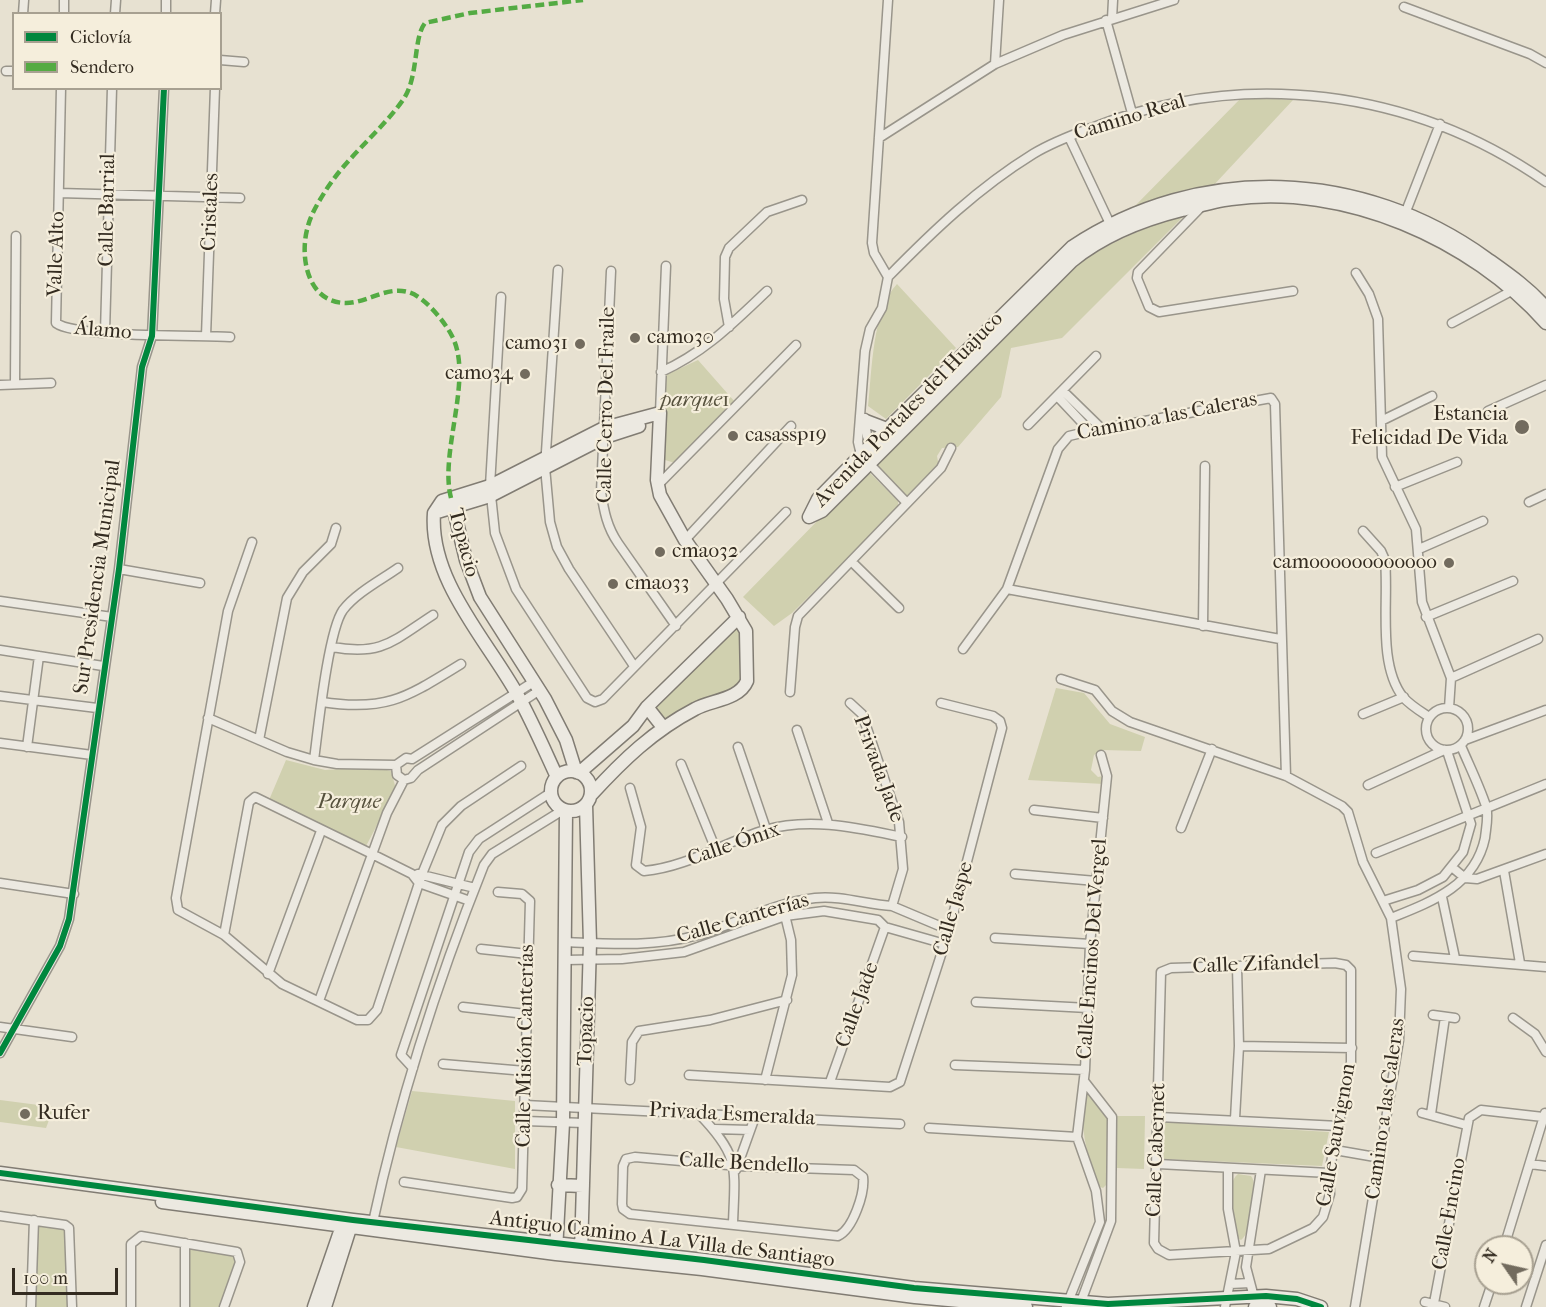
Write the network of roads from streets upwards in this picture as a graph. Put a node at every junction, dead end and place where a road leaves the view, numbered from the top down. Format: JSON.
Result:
{"nodes":[{"id":1,"x":888,"y":0,"type":"edge"},
{"id":2,"x":999,"y":0,"type":"edge"},
{"id":3,"x":1113,"y":0,"type":"edge"},
{"id":4,"x":1174,"y":0,"type":"edge"},
{"id":5,"x":1404,"y":7,"type":"dead end"},
{"id":6,"x":1109,"y":20,"type":"junction"},
{"id":7,"x":222,"y":60,"type":"edge"},
{"id":8,"x":244,"y":62,"type":"dead end"},
{"id":9,"x":1546,"y":63,"type":"edge"},
{"id":10,"x":995,"y":64,"type":"junction"},
{"id":11,"x":61,"y":90,"type":"edge"},
{"id":12,"x":112,"y":90,"type":"edge"},
{"id":13,"x":164,"y":90,"type":"edge"},
{"id":14,"x":215,"y":90,"type":"edge"},
{"id":15,"x":1132,"y":113,"type":"junction"},
{"id":16,"x":1440,"y":124,"type":"junction"},
{"id":17,"x":1069,"y":137,"type":"junction"},
{"id":18,"x":879,"y":138,"type":"junction"},
{"id":19,"x":1546,"y":182,"type":"edge"},
{"id":20,"x":59,"y":193,"type":"junction"},
{"id":21,"x":108,"y":195,"type":"junction"},
{"id":22,"x":160,"y":197,"type":"junction"},
{"id":23,"x":240,"y":198,"type":"dead end"},
{"id":24,"x":212,"y":199,"type":"junction"},
{"id":25,"x":1205,"y":199,"type":"junction"},
{"id":26,"x":802,"y":200,"type":"dead end"},
{"id":27,"x":1403,"y":218,"type":"junction"},
{"id":28,"x":1112,"y":228,"type":"junction"},
{"id":29,"x":16,"y":236,"type":"dead end"},
{"id":30,"x":666,"y":266,"type":"dead end"},
{"id":31,"x":558,"y":270,"type":"dead end"},
{"id":32,"x":611,"y":271,"type":"dead end"},
{"id":33,"x":1356,"y":273,"type":"dead end"},
{"id":34,"x":888,"y":277,"type":"junction"},
{"id":35,"x":1517,"y":288,"type":"junction"},
{"id":36,"x":767,"y":291,"type":"dead end"},
{"id":37,"x":1293,"y":291,"type":"dead end"},
{"id":38,"x":501,"y":297,"type":"dead end"},
{"id":39,"x":1546,"y":308,"type":"edge"},
{"id":40,"x":55,"y":316,"type":"joint"},
{"id":41,"x":1452,"y":323,"type":"dead end"},
{"id":42,"x":1546,"y":323,"type":"edge"},
{"id":43,"x":729,"y":327,"type":"junction"},
{"id":44,"x":105,"y":332,"type":"junction"},
{"id":45,"x":152,"y":336,"type":"junction"},
{"id":46,"x":206,"y":336,"type":"junction"},
{"id":47,"x":230,"y":337,"type":"dead end"},
{"id":48,"x":796,"y":345,"type":"dead end"},
{"id":49,"x":1096,"y":356,"type":"dead end"},
{"id":50,"x":661,"y":372,"type":"junction"},
{"id":51,"x":15,"y":383,"type":"junction"},
{"id":52,"x":51,"y":383,"type":"dead end"},
{"id":53,"x":0,"y":385,"type":"edge"},
{"id":54,"x":1546,"y":386,"type":"edge"},
{"id":55,"x":1060,"y":394,"type":"junction"},
{"id":56,"x":1432,"y":396,"type":"dead end"},
{"id":57,"x":860,"y":407,"type":"junction"},
{"id":58,"x":1488,"y":411,"type":"dead end"},
{"id":59,"x":660,"y":417,"type":"junction"},
{"id":60,"x":866,"y":421,"type":"junction"},
{"id":61,"x":1381,"y":421,"type":"junction"},
{"id":62,"x":1028,"y":424,"type":"dead end"},
{"id":63,"x":791,"y":426,"type":"dead end"},
{"id":64,"x":887,"y":429,"type":"junction"},
{"id":65,"x":1102,"y":429,"type":"junction"},
{"id":66,"x":1090,"y":431,"type":"junction"},
{"id":67,"x":604,"y":433,"type":"junction"},
{"id":68,"x":951,"y":448,"type":"dead end"},
{"id":69,"x":874,"y":450,"type":"junction"},
{"id":70,"x":865,"y":459,"type":"junction"},
{"id":71,"x":546,"y":462,"type":"junction"},
{"id":72,"x":1457,"y":462,"type":"dead end"},
{"id":73,"x":1206,"y":466,"type":"dead end"},
{"id":74,"x":657,"y":486,"type":"junction"},
{"id":75,"x":1395,"y":487,"type":"junction"},
{"id":76,"x":490,"y":491,"type":"junction"},
{"id":77,"x":1546,"y":494,"type":"edge"},
{"id":78,"x":1529,"y":502,"type":"dead end"},
{"id":79,"x":453,"y":503,"type":"junction"},
{"id":80,"x":907,"y":503,"type":"junction"},
{"id":81,"x":786,"y":512,"type":"dead end"},
{"id":82,"x":1483,"y":521,"type":"dead end"},
{"id":83,"x":336,"y":528,"type":"dead end"},
{"id":84,"x":1363,"y":531,"type":"dead end"},
{"id":85,"x":685,"y":540,"type":"junction"},
{"id":86,"x":252,"y":542,"type":"dead end"},
{"id":87,"x":1419,"y":549,"type":"junction"},
{"id":88,"x":851,"y":561,"type":"junction"},
{"id":89,"x":118,"y":568,"type":"junction"},
{"id":90,"x":398,"y":568,"type":"dead end"},
{"id":91,"x":1513,"y":581,"type":"dead end"},
{"id":92,"x":200,"y":583,"type":"dead end"},
{"id":93,"x":717,"y":585,"type":"junction"},
{"id":94,"x":1007,"y":589,"type":"junction"},
{"id":95,"x":0,"y":601,"type":"edge"},
{"id":96,"x":899,"y":608,"type":"dead end"},
{"id":97,"x":433,"y":615,"type":"dead end"},
{"id":98,"x":112,"y":617,"type":"junction"},
{"id":99,"x":739,"y":617,"type":"junction"},
{"id":100,"x":1426,"y":617,"type":"junction"},
{"id":101,"x":676,"y":626,"type":"junction"},
{"id":102,"x":1203,"y":626,"type":"junction"},
{"id":103,"x":1280,"y":639,"type":"junction"},
{"id":104,"x":1538,"y":639,"type":"dead end"},
{"id":105,"x":332,"y":647,"type":"junction"},
{"id":106,"x":963,"y":649,"type":"dead end"},
{"id":107,"x":0,"y":650,"type":"edge"},
{"id":108,"x":39,"y":656,"type":"junction"},
{"id":109,"x":461,"y":664,"type":"dead end"},
{"id":110,"x":103,"y":666,"type":"junction"},
{"id":111,"x":634,"y":666,"type":"junction"},
{"id":112,"x":1450,"y":678,"type":"junction"},
{"id":113,"x":1061,"y":679,"type":"dead end"},
{"id":114,"x":537,"y":685,"type":"junction"},
{"id":115,"x":790,"y":692,"type":"dead end"},
{"id":116,"x":0,"y":696,"type":"edge"},
{"id":117,"x":518,"y":697,"type":"junction"},
{"id":118,"x":1404,"y":697,"type":"junction"},
{"id":119,"x":33,"y":701,"type":"junction"},
{"id":120,"x":322,"y":702,"type":"junction"},
{"id":121,"x":850,"y":703,"type":"dead end"},
{"id":122,"x":941,"y":703,"type":"dead end"},
{"id":123,"x":647,"y":707,"type":"junction"},
{"id":124,"x":97,"y":708,"type":"junction"},
{"id":125,"x":1449,"y":708,"type":"junction"},
{"id":126,"x":1546,"y":710,"type":"edge"},
{"id":127,"x":486,"y":712,"type":"junction"},
{"id":128,"x":1363,"y":714,"type":"dead end"},
{"id":129,"x":1429,"y":717,"type":"junction"},
{"id":130,"x":208,"y":718,"type":"junction"},
{"id":131,"x":492,"y":721,"type":"junction"},
{"id":132,"x":633,"y":726,"type":"junction"},
{"id":133,"x":662,"y":726,"type":"junction"},
{"id":134,"x":797,"y":730,"type":"dead end"},
{"id":135,"x":646,"y":739,"type":"junction"},
{"id":136,"x":259,"y":740,"type":"junction"},
{"id":137,"x":0,"y":743,"type":"edge"},
{"id":138,"x":1463,"y":743,"type":"junction"},
{"id":139,"x":611,"y":746,"type":"junction"},
{"id":140,"x":27,"y":747,"type":"junction"},
{"id":141,"x":738,"y":747,"type":"dead end"},
{"id":142,"x":1212,"y":749,"type":"junction"},
{"id":143,"x":1445,"y":751,"type":"junction"},
{"id":144,"x":92,"y":755,"type":"junction"},
{"id":145,"x":1101,"y":756,"type":"dead end"},
{"id":146,"x":412,"y":759,"type":"junction"},
{"id":147,"x":314,"y":760,"type":"junction"},
{"id":148,"x":622,"y":760,"type":"junction"},
{"id":149,"x":681,"y":764,"type":"dead end"},
{"id":150,"x":396,"y":765,"type":"junction"},
{"id":151,"x":521,"y":766,"type":"dead end"},
{"id":152,"x":418,"y":770,"type":"junction"},
{"id":153,"x":577,"y":772,"type":"junction"},
{"id":154,"x":1286,"y":776,"type":"junction"},
{"id":155,"x":557,"y":777,"type":"junction"},
{"id":156,"x":404,"y":780,"type":"junction"},
{"id":157,"x":1546,"y":784,"type":"edge"},
{"id":158,"x":1368,"y":785,"type":"dead end"},
{"id":159,"x":630,"y":788,"type":"dead end"},
{"id":160,"x":550,"y":793,"type":"junction"},
{"id":161,"x":588,"y":800,"type":"junction"},
{"id":162,"x":1486,"y":808,"type":"junction"},
{"id":163,"x":1034,"y":810,"type":"dead end"},
{"id":164,"x":564,"y":811,"type":"junction"},
{"id":165,"x":1469,"y":815,"type":"junction"},
{"id":166,"x":1103,"y":818,"type":"junction"},
{"id":167,"x":828,"y":824,"type":"junction"},
{"id":168,"x":1181,"y":828,"type":"dead end"},
{"id":169,"x":766,"y":829,"type":"junction"},
{"id":170,"x":321,"y":831,"type":"junction"},
{"id":171,"x":902,"y":837,"type":"junction"},
{"id":172,"x":716,"y":850,"type":"junction"},
{"id":173,"x":1376,"y":853,"type":"dead end"},
{"id":174,"x":372,"y":854,"type":"junction"},
{"id":175,"x":1546,"y":854,"type":"edge"},
{"id":176,"x":1453,"y":868,"type":"junction"},
{"id":177,"x":1504,"y":871,"type":"junction"},
{"id":178,"x":1015,"y":874,"type":"dead end"},
{"id":179,"x":421,"y":878,"type":"junction"},
{"id":180,"x":1465,"y":878,"type":"junction"},
{"id":181,"x":1096,"y":881,"type":"junction"},
{"id":182,"x":0,"y":883,"type":"edge"},
{"id":183,"x":457,"y":883,"type":"junction"},
{"id":184,"x":475,"y":888,"type":"junction"},
{"id":185,"x":1418,"y":890,"type":"junction"},
{"id":186,"x":498,"y":892,"type":"dead end"},
{"id":187,"x":74,"y":894,"type":"junction"},
{"id":188,"x":453,"y":894,"type":"junction"},
{"id":189,"x":1442,"y":897,"type":"junction"},
{"id":190,"x":470,"y":901,"type":"junction"},
{"id":191,"x":1383,"y":901,"type":"junction"},
{"id":192,"x":783,"y":904,"type":"junction"},
{"id":193,"x":1422,"y":905,"type":"junction"},
{"id":194,"x":891,"y":908,"type":"junction"},
{"id":195,"x":784,"y":916,"type":"junction"},
{"id":196,"x":1391,"y":918,"type":"junction"},
{"id":197,"x":878,"y":920,"type":"junction"},
{"id":198,"x":889,"y":927,"type":"junction"},
{"id":199,"x":949,"y":930,"type":"junction"},
{"id":200,"x":224,"y":935,"type":"junction"},
{"id":201,"x":995,"y":938,"type":"dead end"},
{"id":202,"x":566,"y":942,"type":"junction"},
{"id":203,"x":590,"y":943,"type":"junction"},
{"id":204,"x":945,"y":944,"type":"junction"},
{"id":205,"x":1090,"y":944,"type":"junction"},
{"id":206,"x":621,"y":945,"type":"junction"},
{"id":207,"x":480,"y":949,"type":"dead end"},
{"id":208,"x":528,"y":954,"type":"junction"},
{"id":209,"x":1413,"y":956,"type":"dead end"},
{"id":210,"x":1455,"y":958,"type":"junction"},
{"id":211,"x":622,"y":959,"type":"junction"},
{"id":212,"x":566,"y":960,"type":"junction"},
{"id":213,"x":589,"y":960,"type":"junction"},
{"id":214,"x":1520,"y":963,"type":"junction"},
{"id":215,"x":1237,"y":967,"type":"junction"},
{"id":216,"x":1546,"y":967,"type":"edge"},
{"id":217,"x":1350,"y":968,"type":"joint"},
{"id":218,"x":1162,"y":970,"type":"joint"},
{"id":219,"x":268,"y":974,"type":"junction"},
{"id":220,"x":786,"y":1000,"type":"junction"},
{"id":221,"x":319,"y":1001,"type":"junction"},
{"id":222,"x":976,"y":1002,"type":"dead end"},
{"id":223,"x":462,"y":1007,"type":"dead end"},
{"id":224,"x":1088,"y":1008,"type":"junction"},
{"id":225,"x":526,"y":1014,"type":"junction"},
{"id":226,"x":1433,"y":1016,"type":"dead end"},
{"id":227,"x":1445,"y":1017,"type":"junction"},
{"id":228,"x":1455,"y":1018,"type":"dead end"},
{"id":229,"x":1513,"y":1018,"type":"dead end"},
{"id":230,"x":0,"y":1027,"type":"edge"},
{"id":231,"x":13,"y":1028,"type":"junction"},
{"id":232,"x":72,"y":1037,"type":"dead end"},
{"id":233,"x":1239,"y":1046,"type":"junction"},
{"id":234,"x":1352,"y":1048,"type":"junction"},
{"id":235,"x":1546,"y":1052,"type":"edge"},
{"id":236,"x":0,"y":1053,"type":"edge"},
{"id":237,"x":443,"y":1064,"type":"dead end"},
{"id":238,"x":955,"y":1065,"type":"dead end"},
{"id":239,"x":413,"y":1068,"type":"junction"},
{"id":240,"x":1085,"y":1070,"type":"junction"},
{"id":241,"x":525,"y":1071,"type":"junction"},
{"id":242,"x":689,"y":1076,"type":"dead end"},
{"id":243,"x":630,"y":1080,"type":"dead end"},
{"id":244,"x":765,"y":1080,"type":"junction"},
{"id":245,"x":1084,"y":1081,"type":"junction"},
{"id":246,"x":830,"y":1082,"type":"junction"},
{"id":247,"x":525,"y":1105,"type":"junction"},
{"id":248,"x":563,"y":1105,"type":"junction"},
{"id":249,"x":584,"y":1106,"type":"junction"},
{"id":250,"x":699,"y":1114,"type":"junction"},
{"id":251,"x":1545,"y":1114,"type":"edge"},
{"id":252,"x":755,"y":1117,"type":"junction"},
{"id":253,"x":1159,"y":1117,"type":"junction"},
{"id":254,"x":1235,"y":1119,"type":"junction"},
{"id":255,"x":525,"y":1121,"type":"junction"},
{"id":256,"x":563,"y":1123,"type":"junction"},
{"id":257,"x":584,"y":1123,"type":"junction"},
{"id":258,"x":900,"y":1124,"type":"dead end"},
{"id":259,"x":1466,"y":1125,"type":"junction"},
{"id":260,"x":1339,"y":1126,"type":"junction"},
{"id":261,"x":929,"y":1128,"type":"dead end"},
{"id":262,"x":715,"y":1129,"type":"junction"},
{"id":263,"x":750,"y":1130,"type":"junction"},
{"id":264,"x":1077,"y":1137,"type":"junction"},
{"id":265,"x":1335,"y":1150,"type":"junction"},
{"id":266,"x":1381,"y":1158,"type":"junction"},
{"id":267,"x":1158,"y":1164,"type":"junction"},
{"id":268,"x":1530,"y":1164,"type":"junction"},
{"id":269,"x":1546,"y":1166,"type":"edge"},
{"id":270,"x":735,"y":1168,"type":"junction"},
{"id":271,"x":1228,"y":1169,"type":"junction"},
{"id":272,"x":1261,"y":1170,"type":"junction"},
{"id":273,"x":0,"y":1173,"type":"edge"},
{"id":274,"x":1329,"y":1173,"type":"junction"},
{"id":275,"x":0,"y":1181,"type":"edge"},
{"id":276,"x":404,"y":1182,"type":"dead end"},
{"id":277,"x":558,"y":1185,"type":"junction"},
{"id":278,"x":583,"y":1186,"type":"junction"},
{"id":279,"x":1110,"y":1189,"type":"junction"},
{"id":280,"x":1096,"y":1191,"type":"junction"},
{"id":281,"x":0,"y":1216,"type":"edge"},
{"id":282,"x":34,"y":1220,"type":"junction"},
{"id":283,"x":374,"y":1222,"type":"junction"},
{"id":284,"x":733,"y":1223,"type":"junction"},
{"id":285,"x":313,"y":1224,"type":"junction"},
{"id":286,"x":347,"y":1224,"type":"junction"},
{"id":287,"x":1508,"y":1235,"type":"edge"},
{"id":288,"x":185,"y":1243,"type":"junction"},
{"id":289,"x":1546,"y":1245,"type":"edge"},
{"id":290,"x":556,"y":1249,"type":"junction"},
{"id":291,"x":581,"y":1251,"type":"junction"},
{"id":292,"x":1247,"y":1251,"type":"junction"},
{"id":293,"x":333,"y":1252,"type":"junction"},
{"id":294,"x":1236,"y":1252,"type":"junction"},
{"id":295,"x":1233,"y":1273,"type":"junction"},
{"id":296,"x":1246,"y":1273,"type":"junction"},
{"id":297,"x":1250,"y":1283,"type":"junction"},
{"id":298,"x":1230,"y":1284,"type":"junction"},
{"id":299,"x":1240,"y":1302,"type":"edge"},
{"id":300,"x":1225,"y":1303,"type":"edge"},
{"id":301,"x":1255,"y":1303,"type":"edge"},
{"id":302,"x":1073,"y":1304,"type":"edge"},
{"id":303,"x":31,"y":1307,"type":"edge"},
{"id":304,"x":72,"y":1307,"type":"edge"},
{"id":305,"x":131,"y":1307,"type":"edge"},
{"id":306,"x":185,"y":1307,"type":"edge"},
{"id":307,"x":224,"y":1307,"type":"edge"},
{"id":308,"x":314,"y":1307,"type":"edge"},
{"id":309,"x":325,"y":1307,"type":"edge"},
{"id":310,"x":1026,"y":1307,"type":"edge"},
{"id":311,"x":1270,"y":1307,"type":"edge"},
{"id":312,"x":1321,"y":1307,"type":"edge"},
{"id":313,"x":1355,"y":1307,"type":"edge"},
{"id":314,"x":1445,"y":1307,"type":"edge"},
{"id":315,"x":1526,"y":1307,"type":"edge"}],
"edges":[{"from":1,"to":18,"type":"street"},
{"from":2,"to":10,"type":"street"},
{"from":3,"to":6,"type":"street"},
{"from":4,"to":6,"type":"street"},
{"from":5,"to":9,"type":"street"},
{"from":6,"to":10,"type":"street"},
{"from":6,"to":15,"type":"street"},
{"from":7,"to":8,"type":"street"},
{"from":10,"to":18,"type":"street"},
{"from":11,"to":20,"type":"street","name":"Valle Alto"},
{"from":12,"to":21,"type":"street","name":"Calle Barrial"},
{"from":13,"to":22,"type":"street","name":"Sur Presidencia Municipal"},
{"from":14,"to":24,"type":"street","name":"Cristales"},
{"from":15,"to":16,"type":"street","name":"Camino Real"},
{"from":15,"to":17,"type":"street","name":"Camino Real"},
{"from":16,"to":19,"type":"street","name":"Camino Real"},
{"from":16,"to":27,"type":"street"},
{"from":17,"to":28,"type":"street"},
{"from":17,"to":34,"type":"street","name":"Camino Real"},
{"from":18,"to":34,"type":"street"},
{"from":20,"to":21,"type":"street"},
{"from":20,"to":40,"type":"street","name":"Valle Alto"},
{"from":21,"to":22,"type":"street"},
{"from":21,"to":44,"type":"street","name":"Calle Barrial"},
{"from":22,"to":24,"type":"street"},
{"from":22,"to":45,"type":"street","name":"Sur Presidencia Municipal"},
{"from":23,"to":24,"type":"street"},
{"from":24,"to":46,"type":"street","name":"Cristales"},
{"from":25,"to":27,"type":"street","name":"Avenida Portales del Huajuco"},
{"from":25,"to":28,"type":"street","name":"Avenida Portales del Huajuco"},
{"from":25,"to":37,"type":"street"},
{"from":26,"to":43,"type":"street"},
{"from":27,"to":35,"type":"street","name":"Avenida Portales del Huajuco"},
{"from":28,"to":64,"type":"street","name":"Avenida Portales del Huajuco"},
{"from":28,"to":69,"type":"street","name":"Avenida Portales del Huajuco"},
{"from":29,"to":51,"type":"street"},
{"from":30,"to":50,"type":"street"},
{"from":31,"to":71,"type":"street"},
{"from":32,"to":67,"type":"street","name":"Calle Cerro Del Fraile"},
{"from":33,"to":61,"type":"street"},
{"from":34,"to":57,"type":"street"},
{"from":35,"to":39,"type":"street","name":"Avenida Portales del Huajuco"},
{"from":35,"to":41,"type":"street"},
{"from":35,"to":42,"type":"street","name":"Avenida Portales del Huajuco"},
{"from":36,"to":43,"type":"street"},
{"from":38,"to":76,"type":"street"},
{"from":40,"to":44,"type":"street","name":"Álamo"},
{"from":43,"to":50,"type":"street"},
{"from":44,"to":45,"type":"street","name":"Álamo"},
{"from":45,"to":46,"type":"street","name":"Álamo"},
{"from":45,"to":89,"type":"street","name":"Sur Presidencia Municipal"},
{"from":46,"to":47,"type":"street","name":"Álamo"},
{"from":48,"to":74,"type":"street"},
{"from":49,"to":55,"type":"street"},
{"from":50,"to":59,"type":"street"},
{"from":51,"to":52,"type":"street"},
{"from":51,"to":53,"type":"street"},
{"from":54,"to":58,"type":"street"},
{"from":55,"to":62,"type":"street"},
{"from":55,"to":65,"type":"street"},
{"from":55,"to":66,"type":"street"},
{"from":56,"to":61,"type":"street"},
{"from":57,"to":60,"type":"street"},
{"from":57,"to":70,"type":"street"},
{"from":59,"to":67,"type":"street"},
{"from":59,"to":74,"type":"street"},
{"from":60,"to":64,"type":"street"},
{"from":60,"to":69,"type":"street"},
{"from":61,"to":75,"type":"street"},
{"from":63,"to":85,"type":"street"},
{"from":64,"to":69,"type":"street","name":"Avenida Portales del Huajuco"},
{"from":65,"to":66,"type":"street","name":"Camino a las Caleras"},
{"from":65,"to":103,"type":"street","name":"Camino a las Caleras"},
{"from":66,"to":94,"type":"street","name":"Camino a las Caleras"},
{"from":67,"to":71,"type":"street"},
{"from":67,"to":101,"type":"street","name":"Calle Cerro Del Fraile"},
{"from":68,"to":80,"type":"street"},
{"from":69,"to":70,"type":"street","name":"Avenida Portales del Huajuco"},
{"from":70,"to":70,"type":"street","name":"Avenida Portales del Huajuco"},
{"from":70,"to":80,"type":"street"},
{"from":71,"to":76,"type":"street"},
{"from":71,"to":111,"type":"street"},
{"from":72,"to":75,"type":"street"},
{"from":73,"to":102,"type":"street"},
{"from":74,"to":85,"type":"street"},
{"from":75,"to":87,"type":"street"},
{"from":76,"to":79,"type":"street"},
{"from":76,"to":111,"type":"street"},
{"from":77,"to":78,"type":"street"},
{"from":79,"to":114,"type":"street","name":"Topacio"},
{"from":79,"to":117,"type":"street","name":"Topacio"},
{"from":80,"to":88,"type":"street"},
{"from":81,"to":93,"type":"street"},
{"from":82,"to":87,"type":"street"},
{"from":83,"to":136,"type":"street"},
{"from":84,"to":118,"type":"street"},
{"from":85,"to":93,"type":"street"},
{"from":86,"to":130,"type":"street"},
{"from":87,"to":100,"type":"street"},
{"from":88,"to":96,"type":"street"},
{"from":88,"to":115,"type":"street"},
{"from":89,"to":92,"type":"street"},
{"from":89,"to":98,"type":"street","name":"Sur Presidencia Municipal"},
{"from":90,"to":105,"type":"street"},
{"from":91,"to":100,"type":"street"},
{"from":93,"to":99,"type":"street"},
{"from":93,"to":101,"type":"street"},
{"from":94,"to":102,"type":"street"},
{"from":94,"to":106,"type":"street","name":"Camino a las Caleras"},
{"from":95,"to":98,"type":"street"},
{"from":97,"to":105,"type":"street"},
{"from":98,"to":110,"type":"street","name":"Sur Presidencia Municipal"},
{"from":99,"to":123,"type":"street"},
{"from":99,"to":133,"type":"street"},
{"from":100,"to":112,"type":"street"},
{"from":101,"to":111,"type":"street"},
{"from":102,"to":103,"type":"street"},
{"from":103,"to":154,"type":"street","name":"Camino a las Caleras"},
{"from":104,"to":112,"type":"street"},
{"from":105,"to":120,"type":"street"},
{"from":107,"to":108,"type":"street"},
{"from":108,"to":110,"type":"street"},
{"from":108,"to":119,"type":"street"},
{"from":109,"to":120,"type":"street"},
{"from":110,"to":124,"type":"street","name":"Sur Presidencia Municipal"},
{"from":112,"to":125,"type":"street"},
{"from":113,"to":142,"type":"street","name":"Camino a las Caleras"},
{"from":114,"to":117,"type":"street"},
{"from":114,"to":153,"type":"street","name":"Topacio"},
{"from":116,"to":119,"type":"street"},
{"from":117,"to":127,"type":"street"},
{"from":117,"to":131,"type":"street"},
{"from":117,"to":155,"type":"street","name":"Topacio"},
{"from":118,"to":128,"type":"street"},
{"from":118,"to":129,"type":"street"},
{"from":119,"to":124,"type":"street"},
{"from":119,"to":140,"type":"street"},
{"from":120,"to":147,"type":"street"},
{"from":121,"to":171,"type":"street","name":"Privada Jade"},
{"from":122,"to":199,"type":"street","name":"Calle Jaspe"},
{"from":123,"to":132,"type":"street"},
{"from":123,"to":133,"type":"street"},
{"from":124,"to":144,"type":"street","name":"Sur Presidencia Municipal"},
{"from":125,"to":129,"type":"street"},
{"from":125,"to":138,"type":"street"},
{"from":126,"to":138,"type":"street"},
{"from":127,"to":131,"type":"street"},
{"from":127,"to":146,"type":"street"},
{"from":129,"to":143,"type":"street"},
{"from":130,"to":136,"type":"street"},
{"from":130,"to":200,"type":"street"},
{"from":131,"to":152,"type":"street"},
{"from":132,"to":135,"type":"street"},
{"from":132,"to":139,"type":"street"},
{"from":133,"to":135,"type":"street"},
{"from":134,"to":167,"type":"street"},
{"from":135,"to":148,"type":"street"},
{"from":136,"to":147,"type":"street"},
{"from":137,"to":140,"type":"street"},
{"from":138,"to":143,"type":"street"},
{"from":138,"to":162,"type":"street"},
{"from":139,"to":148,"type":"street"},
{"from":139,"to":153,"type":"street"},
{"from":140,"to":144,"type":"street"},
{"from":141,"to":169,"type":"street"},
{"from":142,"to":154,"type":"street","name":"Camino a las Caleras"},
{"from":142,"to":168,"type":"street"},
{"from":143,"to":158,"type":"street"},
{"from":143,"to":165,"type":"street"},
{"from":144,"to":187,"type":"street","name":"Sur Presidencia Municipal"},
{"from":145,"to":166,"type":"street","name":"Calle Encinos Del Vergel"},
{"from":146,"to":150,"type":"street"},
{"from":146,"to":152,"type":"street"},
{"from":147,"to":150,"type":"street"},
{"from":148,"to":161,"type":"street"},
{"from":149,"to":172,"type":"street"},
{"from":150,"to":156,"type":"street"},
{"from":151,"to":179,"type":"street"},
{"from":152,"to":156,"type":"street"},
{"from":153,"to":155,"type":"street"},
{"from":153,"to":161,"type":"street"},
{"from":154,"to":191,"type":"street","name":"Camino a las Caleras"},
{"from":155,"to":160,"type":"street"},
{"from":156,"to":174,"type":"street"},
{"from":157,"to":162,"type":"street"},
{"from":159,"to":172,"type":"street","name":"Calle Ónix"},
{"from":160,"to":164,"type":"street"},
{"from":160,"to":183,"type":"street"},
{"from":161,"to":164,"type":"street"},
{"from":161,"to":203,"type":"street","name":"Topacio"},
{"from":162,"to":165,"type":"street"},
{"from":162,"to":180,"type":"street"},
{"from":163,"to":166,"type":"street"},
{"from":164,"to":184,"type":"street"},
{"from":164,"to":202,"type":"street","name":"Topacio"},
{"from":165,"to":173,"type":"street"},
{"from":165,"to":176,"type":"street"},
{"from":166,"to":181,"type":"street","name":"Calle Encinos Del Vergel"},
{"from":167,"to":169,"type":"street","name":"Calle Ónix"},
{"from":167,"to":171,"type":"street","name":"Calle Ónix"},
{"from":169,"to":172,"type":"street","name":"Calle Ónix"},
{"from":170,"to":174,"type":"street"},
{"from":170,"to":200,"type":"street"},
{"from":170,"to":219,"type":"street"},
{"from":171,"to":194,"type":"street","name":"Calle Jade"},
{"from":174,"to":179,"type":"street"},
{"from":174,"to":221,"type":"street"},
{"from":175,"to":177,"type":"street"},
{"from":176,"to":180,"type":"street"},
{"from":176,"to":185,"type":"street"},
{"from":177,"to":180,"type":"street"},
{"from":177,"to":214,"type":"street"},
{"from":178,"to":181,"type":"street"},
{"from":179,"to":183,"type":"street"},
{"from":179,"to":188,"type":"street"},
{"from":179,"to":221,"type":"street"},
{"from":180,"to":189,"type":"street"},
{"from":181,"to":205,"type":"street","name":"Calle Encinos Del Vergel"},
{"from":182,"to":187,"type":"street"},
{"from":183,"to":184,"type":"street"},
{"from":183,"to":188,"type":"street"},
{"from":184,"to":190,"type":"street"},
{"from":185,"to":191,"type":"street"},
{"from":185,"to":193,"type":"street"},
{"from":186,"to":208,"type":"street","name":"Calle Misión Canterías"},
{"from":187,"to":231,"type":"street","name":"Sur Presidencia Municipal"},
{"from":188,"to":190,"type":"street"},
{"from":188,"to":239,"type":"street"},
{"from":189,"to":193,"type":"street"},
{"from":189,"to":210,"type":"street"},
{"from":190,"to":239,"type":"street"},
{"from":191,"to":196,"type":"street","name":"Camino a las Caleras"},
{"from":192,"to":194,"type":"street","name":"Calle Canterías"},
{"from":192,"to":195,"type":"street"},
{"from":192,"to":206,"type":"street","name":"Calle Canterías"},
{"from":193,"to":196,"type":"street"},
{"from":194,"to":197,"type":"street","name":"Calle Jade"},
{"from":194,"to":198,"type":"street","name":"Calle Jade"},
{"from":194,"to":199,"type":"street","name":"Calle Canterías"},
{"from":195,"to":197,"type":"street","name":"Calle Canterías"},
{"from":195,"to":211,"type":"street","name":"Calle Canterías"},
{"from":195,"to":220,"type":"street"},
{"from":196,"to":266,"type":"street","name":"Camino a las Caleras"},
{"from":197,"to":198,"type":"street"},
{"from":198,"to":204,"type":"street"},
{"from":198,"to":246,"type":"street","name":"Calle Jade"},
{"from":199,"to":204,"type":"street","name":"Calle Jaspe"},
{"from":200,"to":219,"type":"street"},
{"from":201,"to":205,"type":"street"},
{"from":202,"to":203,"type":"street","name":"Calle Canterías"},
{"from":202,"to":212,"type":"street","name":"Topacio"},
{"from":203,"to":206,"type":"street","name":"Calle Canterías"},
{"from":203,"to":213,"type":"street","name":"Topacio"},
{"from":204,"to":246,"type":"street","name":"Calle Jaspe"},
{"from":205,"to":224,"type":"street","name":"Calle Encinos Del Vergel"},
{"from":206,"to":211,"type":"street"},
{"from":207,"to":208,"type":"street"},
{"from":208,"to":225,"type":"street","name":"Calle Misión Canterías"},
{"from":209,"to":210,"type":"street"},
{"from":210,"to":214,"type":"street"},
{"from":211,"to":213,"type":"street","name":"Calle Canterías"},
{"from":212,"to":213,"type":"street","name":"Calle Canterías"},
{"from":212,"to":248,"type":"street","name":"Topacio"},
{"from":213,"to":249,"type":"street","name":"Topacio"},
{"from":214,"to":216,"type":"street"},
{"from":215,"to":217,"type":"street","name":"Calle Zifandel"},
{"from":215,"to":218,"type":"street","name":"Calle Zifandel"},
{"from":215,"to":233,"type":"street"},
{"from":217,"to":234,"type":"street","name":"Calle Sauvignon"},
{"from":218,"to":253,"type":"street","name":"Calle Cabernet"},
{"from":219,"to":221,"type":"street"},
{"from":220,"to":243,"type":"street"},
{"from":220,"to":244,"type":"street"},
{"from":222,"to":224,"type":"street"},
{"from":223,"to":225,"type":"street"},
{"from":224,"to":240,"type":"street","name":"Calle Encinos Del Vergel"},
{"from":225,"to":241,"type":"street","name":"Calle Misión Canterías"},
{"from":226,"to":227,"type":"street"},
{"from":227,"to":228,"type":"street"},
{"from":227,"to":259,"type":"street"},
{"from":229,"to":235,"type":"street"},
{"from":230,"to":231,"type":"street"},
{"from":231,"to":232,"type":"street"},
{"from":231,"to":236,"type":"street","name":"Sur Presidencia Municipal"},
{"from":233,"to":234,"type":"street"},
{"from":233,"to":254,"type":"street"},
{"from":234,"to":260,"type":"street","name":"Calle Sauvignon"},
{"from":237,"to":241,"type":"street"},
{"from":238,"to":240,"type":"street"},
{"from":239,"to":283,"type":"street"},
{"from":240,"to":245,"type":"street","name":"Calle Encinos Del Vergel"},
{"from":241,"to":247,"type":"street","name":"Calle Misión Canterías"},
{"from":242,"to":244,"type":"street"},
{"from":244,"to":246,"type":"street"},
{"from":245,"to":264,"type":"street","name":"Calle Encinos Del Vergel"},
{"from":245,"to":279,"type":"street","name":"Calle Encinos Del Vergel"},
{"from":247,"to":248,"type":"street","name":"Privada Esmeralda"},
{"from":247,"to":255,"type":"street","name":"Calle Misión Canterías"},
{"from":248,"to":249,"type":"street","name":"Privada Esmeralda"},
{"from":248,"to":256,"type":"street","name":"Topacio"},
{"from":249,"to":250,"type":"street","name":"Privada Esmeralda"},
{"from":249,"to":257,"type":"street","name":"Topacio"},
{"from":250,"to":252,"type":"street","name":"Privada Esmeralda"},
{"from":250,"to":262,"type":"street"},
{"from":251,"to":259,"type":"street"},
{"from":251,"to":268,"type":"street"},
{"from":252,"to":258,"type":"street","name":"Privada Esmeralda"},
{"from":252,"to":263,"type":"street"},
{"from":253,"to":254,"type":"street"},
{"from":253,"to":267,"type":"street","name":"Calle Cabernet"},
{"from":254,"to":260,"type":"street"},
{"from":255,"to":256,"type":"street"},
{"from":255,"to":276,"type":"street","name":"Calle Misión Canterías"},
{"from":256,"to":257,"type":"street"},
{"from":256,"to":277,"type":"street","name":"Topacio"},
{"from":257,"to":278,"type":"street","name":"Topacio"},
{"from":259,"to":314,"type":"street","name":"Calle Encino"},
{"from":260,"to":265,"type":"street","name":"Calle Sauvignon"},
{"from":261,"to":264,"type":"street"},
{"from":262,"to":263,"type":"street"},
{"from":262,"to":270,"type":"street"},
{"from":263,"to":270,"type":"street"},
{"from":264,"to":280,"type":"street","name":"Calle Encinos Del Vergel"},
{"from":265,"to":266,"type":"street"},
{"from":265,"to":274,"type":"street","name":"Calle Sauvignon"},
{"from":266,"to":313,"type":"street","name":"Camino a las Caleras"},
{"from":267,"to":271,"type":"street"},
{"from":267,"to":294,"type":"street","name":"Calle Cabernet"},
{"from":268,"to":269,"type":"street"},
{"from":268,"to":287,"type":"street"},
{"from":270,"to":284,"type":"street"},
{"from":270,"to":284,"type":"street","name":"Calle Bendello"},
{"from":270,"to":284,"type":"street","name":"Calle Bendello"},
{"from":271,"to":272,"type":"street"},
{"from":271,"to":294,"type":"street"},
{"from":272,"to":274,"type":"street"},
{"from":272,"to":292,"type":"street"},
{"from":273,"to":286,"type":"street","name":"Antiguo Camino A La Villa de Santiago"},
{"from":274,"to":292,"type":"street","name":"Calle Sauvignon"},
{"from":275,"to":285,"type":"street"},
{"from":277,"to":278,"type":"street"},
{"from":277,"to":290,"type":"street","name":"Topacio"},
{"from":278,"to":291,"type":"street","name":"Topacio"},
{"from":279,"to":280,"type":"street"},
{"from":279,"to":302,"type":"street","name":"Calle Encinos Del Vergel"},
{"from":280,"to":302,"type":"street","name":"Calle Encinos Del Vergel"},
{"from":281,"to":282,"type":"street"},
{"from":282,"to":303,"type":"street"},
{"from":282,"to":304,"type":"street"},
{"from":283,"to":286,"type":"street","name":"Antiguo Camino A La Villa de Santiago"},
{"from":283,"to":290,"type":"street","name":"Antiguo Camino A La Villa de Santiago"},
{"from":285,"to":286,"type":"street"},
{"from":285,"to":293,"type":"street"},
{"from":286,"to":290,"type":"street"},
{"from":286,"to":293,"type":"street"},
{"from":286,"to":309,"type":"street"},
{"from":288,"to":305,"type":"street"},
{"from":288,"to":306,"type":"street"},
{"from":288,"to":307,"type":"street"},
{"from":289,"to":315,"type":"street"},
{"from":290,"to":291,"type":"street","name":"Antiguo Camino A La Villa de Santiago"},
{"from":291,"to":302,"type":"street","name":"Antiguo Camino A La Villa de Santiago"},
{"from":291,"to":310,"type":"street"},
{"from":292,"to":294,"type":"street","name":"Calle Sauvignon"},
{"from":292,"to":296,"type":"street"},
{"from":293,"to":308,"type":"street"},
{"from":294,"to":295,"type":"street"},
{"from":295,"to":296,"type":"street"},
{"from":295,"to":298,"type":"street"},
{"from":296,"to":297,"type":"street"},
{"from":297,"to":298,"type":"street"},
{"from":297,"to":301,"type":"street"},
{"from":298,"to":300,"type":"street"},
{"from":299,"to":300,"type":"street","name":"Antiguo Camino A La Villa de Santiago"},
{"from":299,"to":301,"type":"street","name":"Antiguo Camino A La Villa de Santiago"},
{"from":300,"to":302,"type":"street","name":"Antiguo Camino A La Villa de Santiago"},
{"from":301,"to":311,"type":"street"},
{"from":301,"to":312,"type":"street","name":"Antiguo Camino A La Villa de Santiago"}]}
